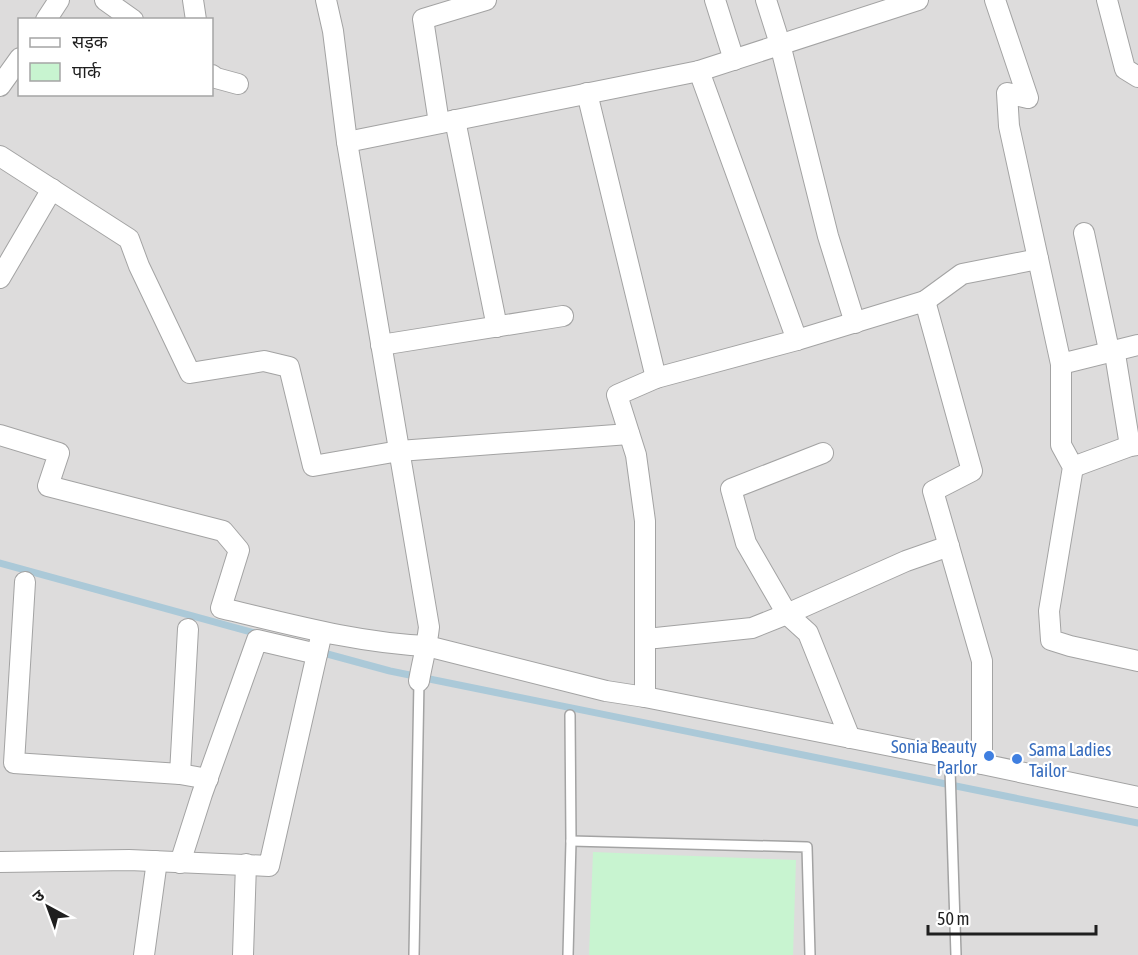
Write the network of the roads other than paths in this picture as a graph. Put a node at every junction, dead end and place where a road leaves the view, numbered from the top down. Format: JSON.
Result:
{"nodes":[{"id":1,"x":59,"y":0,"type":"edge"},
{"id":2,"x":105,"y":0,"type":"edge"},
{"id":3,"x":193,"y":0,"type":"edge"},
{"id":4,"x":326,"y":0,"type":"edge"},
{"id":5,"x":715,"y":0,"type":"edge"},
{"id":6,"x":766,"y":0,"type":"edge"},
{"id":7,"x":918,"y":0,"type":"edge"},
{"id":8,"x":995,"y":0,"type":"edge"},
{"id":9,"x":1107,"y":0,"type":"edge"},
{"id":10,"x":474,"y":2,"type":"edge"},
{"id":11,"x":47,"y":18,"type":"edge"},
{"id":12,"x":130,"y":18,"type":"edge"},
{"id":13,"x":196,"y":18,"type":"edge"},
{"id":14,"x":780,"y":44,"type":"junction"},
{"id":15,"x":734,"y":60,"type":"junction"},
{"id":16,"x":18,"y":61,"type":"edge"},
{"id":17,"x":699,"y":71,"type":"junction"},
{"id":18,"x":213,"y":76,"type":"edge"},
{"id":19,"x":1138,"y":77,"type":"edge"},
{"id":20,"x":238,"y":84,"type":"dead end"},
{"id":21,"x":0,"y":86,"type":"edge"},
{"id":22,"x":587,"y":93,"type":"junction"},
{"id":23,"x":447,"y":122,"type":"junction"},
{"id":24,"x":347,"y":142,"type":"junction"},
{"id":25,"x":0,"y":156,"type":"edge"},
{"id":26,"x":52,"y":189,"type":"junction"},
{"id":27,"x":1084,"y":233,"type":"dead end"},
{"id":28,"x":1038,"y":259,"type":"junction"},
{"id":29,"x":0,"y":278,"type":"edge"},
{"id":30,"x":925,"y":301,"type":"junction"},
{"id":31,"x":563,"y":316,"type":"dead end"},
{"id":32,"x":855,"y":322,"type":"junction"},
{"id":33,"x":497,"y":327,"type":"junction"},
{"id":34,"x":797,"y":340,"type":"junction"},
{"id":35,"x":381,"y":345,"type":"junction"},
{"id":36,"x":1138,"y":345,"type":"edge"},
{"id":37,"x":1110,"y":352,"type":"junction"},
{"id":38,"x":1060,"y":364,"type":"junction"},
{"id":39,"x":656,"y":378,"type":"junction"},
{"id":40,"x":629,"y":434,"type":"junction"},
{"id":41,"x":0,"y":435,"type":"edge"},
{"id":42,"x":1134,"y":446,"type":"edge"},
{"id":43,"x":399,"y":451,"type":"junction"},
{"id":44,"x":823,"y":453,"type":"dead end"},
{"id":45,"x":1073,"y":467,"type":"junction"},
{"id":46,"x":949,"y":546,"type":"junction"},
{"id":47,"x":25,"y":582,"type":"dead end"},
{"id":48,"x":787,"y":614,"type":"junction"},
{"id":49,"x":188,"y":629,"type":"dead end"},
{"id":50,"x":645,"y":638,"type":"junction"},
{"id":51,"x":319,"y":644,"type":"junction"},
{"id":52,"x":425,"y":652,"type":"junction"},
{"id":53,"x":1138,"y":661,"type":"edge"},
{"id":54,"x":419,"y":681,"type":"joint"},
{"id":55,"x":645,"y":697,"type":"junction"},
{"id":56,"x":570,"y":715,"type":"dead end"},
{"id":57,"x":850,"y":738,"type":"junction"},
{"id":58,"x":982,"y":764,"type":"junction"},
{"id":59,"x":950,"y":769,"type":"dead end"},
{"id":60,"x":180,"y":774,"type":"junction"},
{"id":61,"x":208,"y":779,"type":"junction"},
{"id":62,"x":1138,"y":797,"type":"edge"},
{"id":63,"x":571,"y":841,"type":"junction"},
{"id":64,"x":155,"y":861,"type":"junction"},
{"id":65,"x":0,"y":862,"type":"edge"},
{"id":66,"x":180,"y":862,"type":"junction"},
{"id":67,"x":246,"y":864,"type":"junction"},
{"id":68,"x":144,"y":955,"type":"edge"},
{"id":69,"x":243,"y":955,"type":"edge"},
{"id":70,"x":414,"y":955,"type":"edge"},
{"id":71,"x":568,"y":955,"type":"edge"},
{"id":72,"x":810,"y":955,"type":"edge"},
{"id":73,"x":956,"y":955,"type":"edge"}],
"edges":[{"from":1,"to":11,"type":"street"},
{"from":2,"to":12,"type":"street"},
{"from":3,"to":13,"type":"street"},
{"from":4,"to":24,"type":"street"},
{"from":5,"to":15,"type":"street"},
{"from":6,"to":14,"type":"street"},
{"from":7,"to":14,"type":"street"},
{"from":8,"to":28,"type":"street"},
{"from":9,"to":19,"type":"street"},
{"from":10,"to":23,"type":"street"},
{"from":14,"to":15,"type":"street"},
{"from":14,"to":32,"type":"street"},
{"from":15,"to":17,"type":"street"},
{"from":16,"to":21,"type":"street"},
{"from":17,"to":22,"type":"street"},
{"from":17,"to":34,"type":"street"},
{"from":18,"to":20,"type":"street"},
{"from":22,"to":23,"type":"street"},
{"from":22,"to":39,"type":"street"},
{"from":23,"to":24,"type":"street"},
{"from":23,"to":33,"type":"street"},
{"from":24,"to":35,"type":"street"},
{"from":25,"to":26,"type":"street"},
{"from":26,"to":29,"type":"street"},
{"from":26,"to":43,"type":"street"},
{"from":27,"to":37,"type":"street"},
{"from":28,"to":30,"type":"street"},
{"from":28,"to":38,"type":"street"},
{"from":30,"to":32,"type":"street"},
{"from":30,"to":46,"type":"street"},
{"from":31,"to":33,"type":"street"},
{"from":32,"to":34,"type":"street"},
{"from":33,"to":35,"type":"street"},
{"from":34,"to":39,"type":"street"},
{"from":35,"to":43,"type":"street"},
{"from":36,"to":37,"type":"street"},
{"from":37,"to":38,"type":"street"},
{"from":37,"to":42,"type":"street"},
{"from":38,"to":45,"type":"street"},
{"from":39,"to":40,"type":"street"},
{"from":40,"to":43,"type":"street"},
{"from":40,"to":50,"type":"street"},
{"from":41,"to":51,"type":"street"},
{"from":42,"to":45,"type":"street"},
{"from":43,"to":52,"type":"street"},
{"from":44,"to":48,"type":"street"},
{"from":45,"to":53,"type":"street"},
{"from":46,"to":48,"type":"street"},
{"from":46,"to":58,"type":"street"},
{"from":47,"to":60,"type":"street"},
{"from":48,"to":50,"type":"street"},
{"from":48,"to":57,"type":"street"},
{"from":49,"to":60,"type":"street"},
{"from":50,"to":55,"type":"street"},
{"from":51,"to":52,"type":"street"},
{"from":51,"to":61,"type":"street"},
{"from":51,"to":67,"type":"street"},
{"from":52,"to":54,"type":"street"},
{"from":52,"to":55,"type":"street"},
{"from":54,"to":70,"type":"lane"},
{"from":55,"to":57,"type":"street"},
{"from":56,"to":63,"type":"lane"},
{"from":57,"to":58,"type":"street"},
{"from":58,"to":62,"type":"street"},
{"from":59,"to":73,"type":"lane"},
{"from":60,"to":61,"type":"street"},
{"from":61,"to":66,"type":"street"},
{"from":63,"to":71,"type":"lane"},
{"from":63,"to":72,"type":"lane"},
{"from":64,"to":65,"type":"street"},
{"from":64,"to":66,"type":"street"},
{"from":64,"to":68,"type":"street"},
{"from":66,"to":67,"type":"street"},
{"from":67,"to":69,"type":"street"}]}
